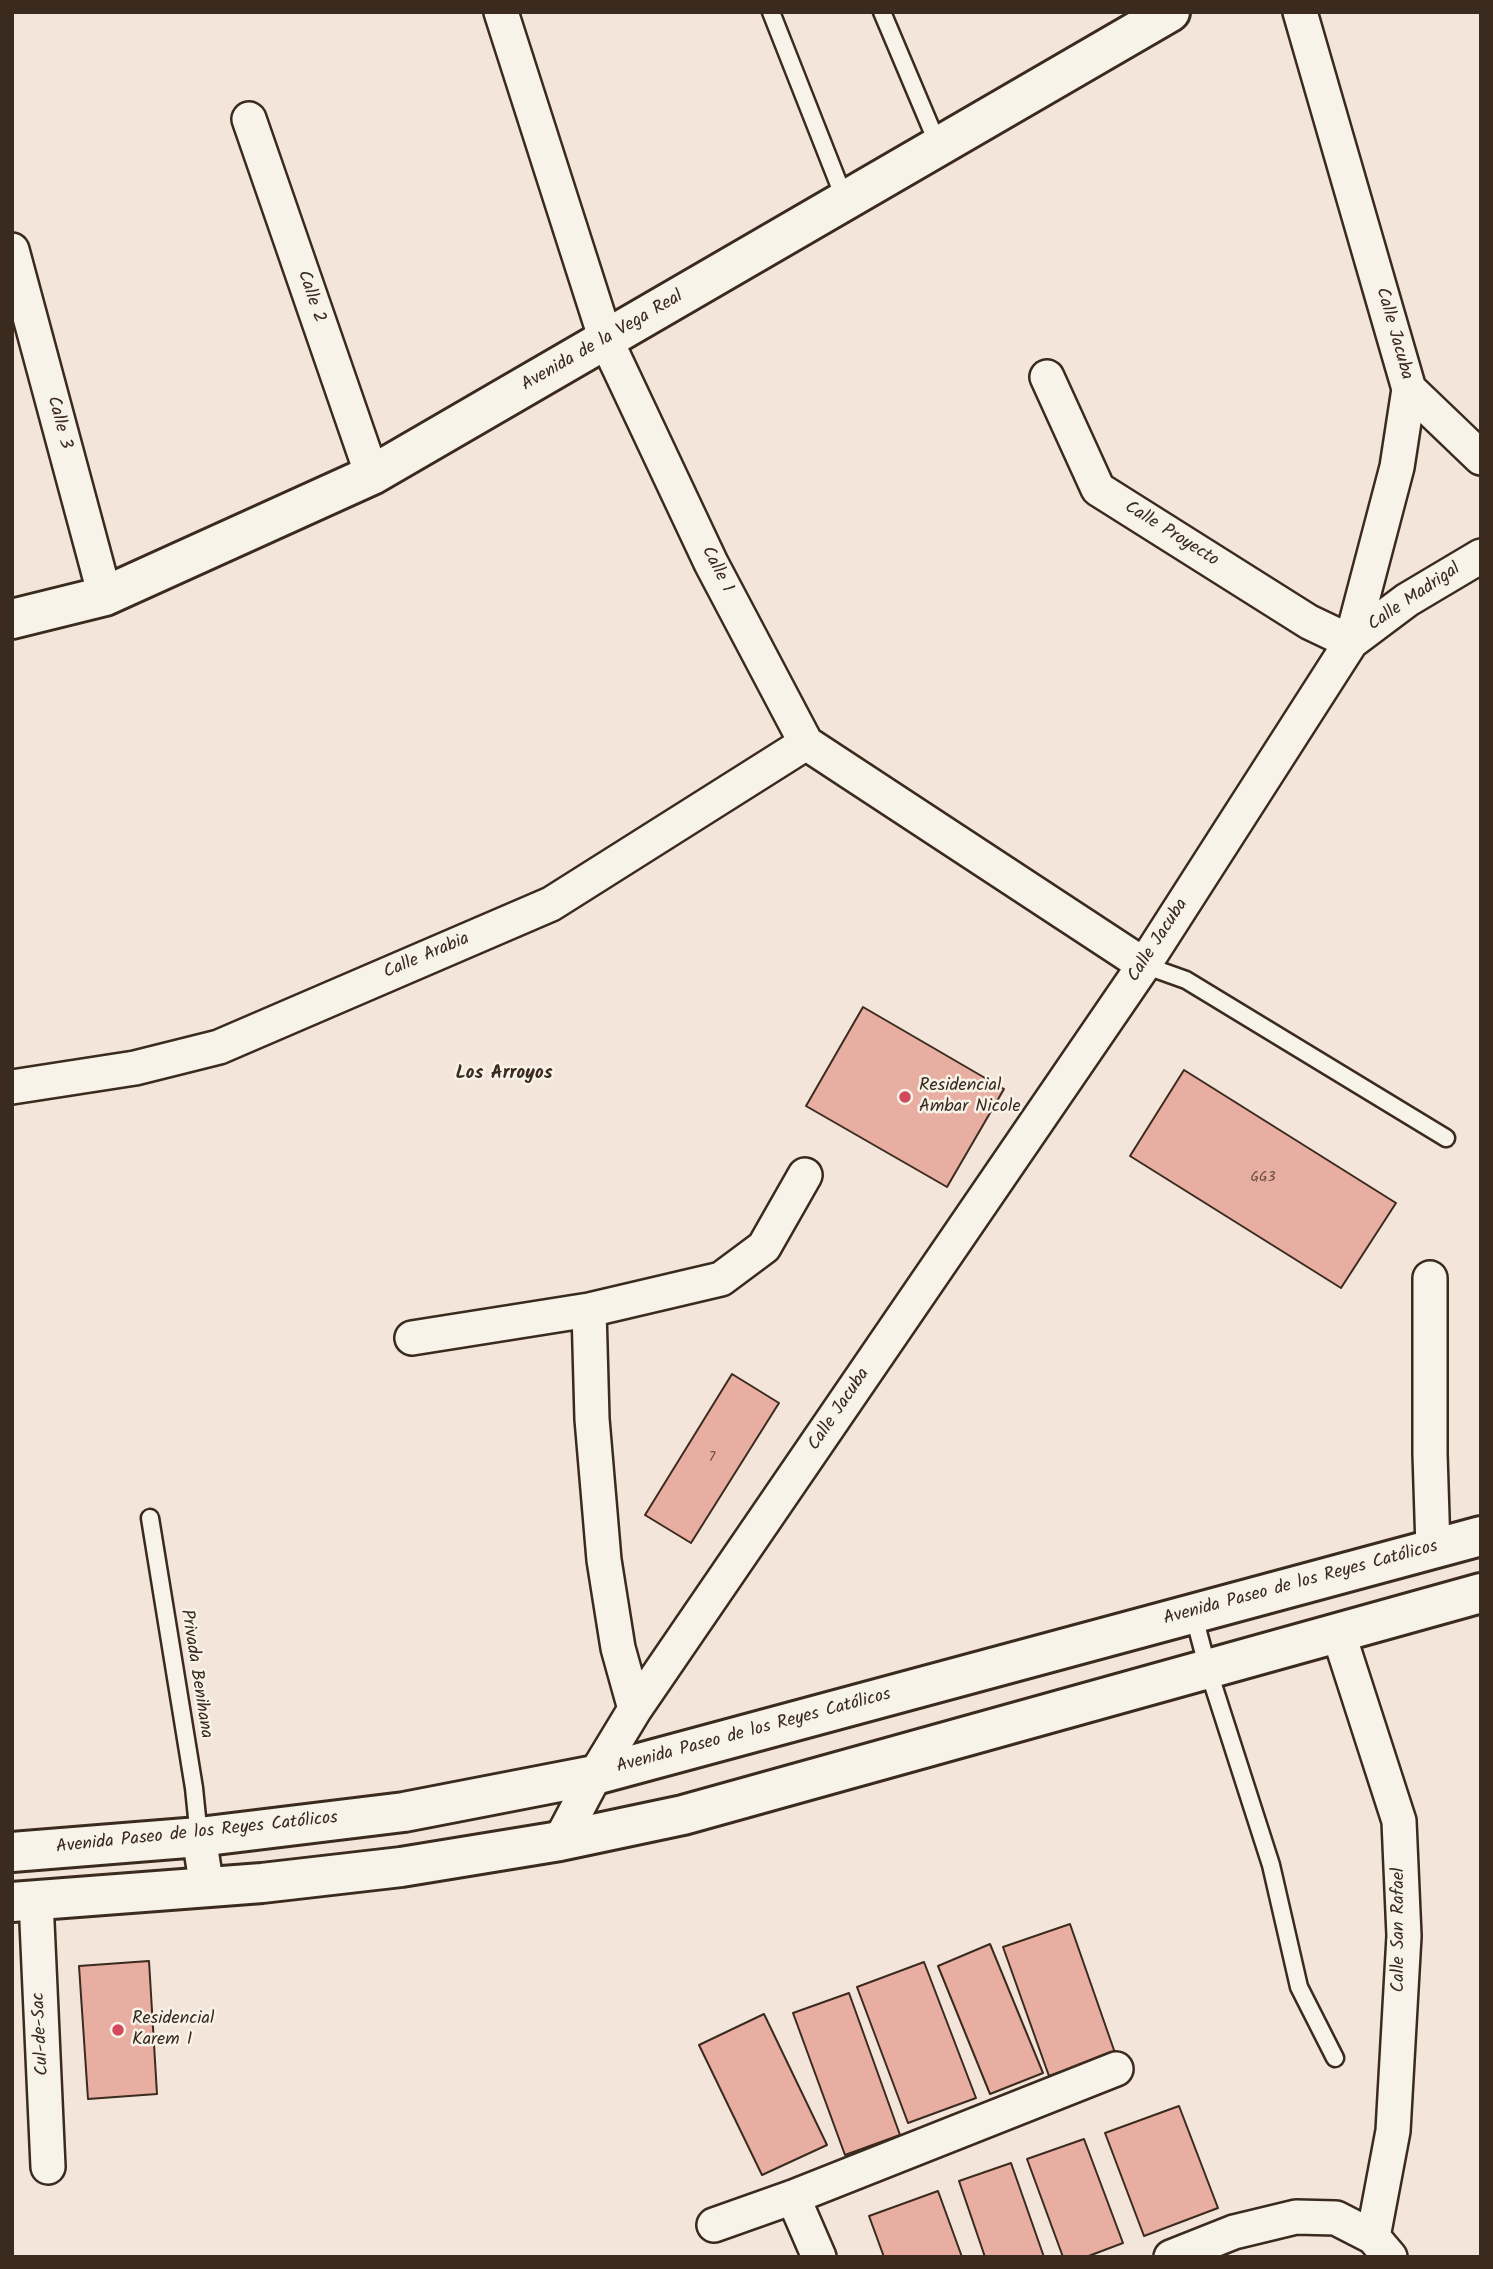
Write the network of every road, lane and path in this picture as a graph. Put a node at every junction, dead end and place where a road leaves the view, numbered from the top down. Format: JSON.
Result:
{"nodes":[{"id":1,"x":501,"y":12,"type":"edge"},
{"id":2,"x":771,"y":12,"type":"edge"},
{"id":3,"x":883,"y":12,"type":"edge"},
{"id":4,"x":1170,"y":12,"type":"edge"},
{"id":5,"x":1300,"y":12,"type":"edge"},
{"id":6,"x":248,"y":119,"type":"dead end"},
{"id":7,"x":939,"y":147,"type":"junction"},
{"id":8,"x":845,"y":200,"type":"junction"},
{"id":9,"x":12,"y":250,"type":"edge"},
{"id":10,"x":606,"y":341,"type":"junction"},
{"id":11,"x":1047,"y":377,"type":"dead end"},
{"id":12,"x":1409,"y":389,"type":"junction"},
{"id":13,"x":1481,"y":458,"type":"edge"},
{"id":14,"x":372,"y":475,"type":"junction"},
{"id":15,"x":1481,"y":556,"type":"edge"},
{"id":16,"x":105,"y":596,"type":"junction"},
{"id":17,"x":12,"y":620,"type":"edge"},
{"id":18,"x":1351,"y":642,"type":"junction"},
{"id":19,"x":806,"y":743,"type":"junction"},
{"id":20,"x":1144,"y":965,"type":"junction"},
{"id":21,"x":12,"y":1087,"type":"edge"},
{"id":22,"x":1446,"y":1138,"type":"dead end"},
{"id":23,"x":804,"y":1175,"type":"dead end"},
{"id":24,"x":1430,"y":1278,"type":"dead end"},
{"id":25,"x":589,"y":1310,"type":"junction"},
{"id":26,"x":412,"y":1338,"type":"dead end"},
{"id":27,"x":150,"y":1518,"type":"dead end"},
{"id":28,"x":1481,"y":1536,"type":"edge"},
{"id":29,"x":1433,"y":1548,"type":"junction"},
{"id":30,"x":1481,"y":1593,"type":"edge"},
{"id":31,"x":1193,"y":1613,"type":"junction"},
{"id":32,"x":1338,"y":1632,"type":"junction"},
{"id":33,"x":1208,"y":1669,"type":"junction"},
{"id":34,"x":635,"y":1709,"type":"junction"},
{"id":35,"x":595,"y":1775,"type":"junction"},
{"id":36,"x":199,"y":1837,"type":"junction"},
{"id":37,"x":560,"y":1841,"type":"junction"},
{"id":38,"x":12,"y":1852,"type":"edge"},
{"id":39,"x":207,"y":1888,"type":"junction"},
{"id":40,"x":24,"y":1901,"type":"edge"},
{"id":41,"x":1335,"y":2058,"type":"dead end"},
{"id":42,"x":1116,"y":2069,"type":"dead end"},
{"id":43,"x":48,"y":2167,"type":"dead end"},
{"id":44,"x":793,"y":2197,"type":"junction"},
{"id":45,"x":714,"y":2225,"type":"dead end"},
{"id":46,"x":1382,"y":2247,"type":"edge"},
{"id":47,"x":818,"y":2257,"type":"edge"},
{"id":48,"x":1171,"y":2257,"type":"edge"}],
"edges":[{"from":1,"to":10,"type":"street","name":"Calle 1"},
{"from":2,"to":8,"type":"lane"},
{"from":3,"to":7,"type":"lane"},
{"from":4,"to":7,"type":"main road","name":"Avenida de la Vega Real"},
{"from":5,"to":12,"type":"street","name":"Calle Jacuba"},
{"from":6,"to":14,"type":"street","name":"Calle 2"},
{"from":7,"to":8,"type":"main road","name":"Avenida de la Vega Real"},
{"from":8,"to":10,"type":"main road","name":"Avenida de la Vega Real"},
{"from":9,"to":16,"type":"street","name":"Calle 3"},
{"from":10,"to":14,"type":"main road","name":"Avenida de la Vega Real"},
{"from":10,"to":19,"type":"street","name":"Calle 1"},
{"from":11,"to":18,"type":"street","name":"Calle Proyecto"},
{"from":12,"to":13,"type":"street"},
{"from":12,"to":18,"type":"street","name":"Calle Jacuba"},
{"from":14,"to":16,"type":"main road","name":"Avenida de la Vega Real"},
{"from":15,"to":18,"type":"street","name":"Calle Madrigal"},
{"from":16,"to":17,"type":"main road","name":"Avenida de la Vega Real"},
{"from":18,"to":20,"type":"street","name":"Calle Jacuba"},
{"from":19,"to":20,"type":"street","name":"Calle 1"},
{"from":19,"to":21,"type":"street","name":"Calle Arabia"},
{"from":20,"to":22,"type":"lane"},
{"from":20,"to":34,"type":"street","name":"Calle Jacuba"},
{"from":23,"to":25,"type":"street"},
{"from":24,"to":29,"type":"street"},
{"from":25,"to":26,"type":"street"},
{"from":25,"to":34,"type":"street"},
{"from":27,"to":36,"type":"lane","name":"Privada Benihana"},
{"from":28,"to":29,"type":"main road","name":"Avenida Paseo de los Reyes Católicos"},
{"from":29,"to":31,"type":"main road","name":"Avenida Paseo de los Reyes Católicos"},
{"from":30,"to":32,"type":"main road"},
{"from":31,"to":33,"type":"lane"},
{"from":31,"to":35,"type":"main road","name":"Avenida Paseo de los Reyes Católicos"},
{"from":32,"to":33,"type":"main road"},
{"from":32,"to":46,"type":"street","name":"Calle San Rafael"},
{"from":33,"to":37,"type":"main road"},
{"from":33,"to":41,"type":"lane"},
{"from":34,"to":35,"type":"street","name":"Calle Jacuba"},
{"from":35,"to":36,"type":"main road","name":"Avenida Paseo de los Reyes Católicos"},
{"from":35,"to":37,"type":"street","name":"Calle Jacuba"},
{"from":36,"to":38,"type":"main road","name":"Avenida Paseo de los Reyes Católicos"},
{"from":36,"to":39,"type":"street"},
{"from":37,"to":39,"type":"main road"},
{"from":39,"to":40,"type":"main road"},
{"from":40,"to":43,"type":"street","name":"Cul-de-Sac"},
{"from":42,"to":44,"type":"street"},
{"from":44,"to":45,"type":"street"},
{"from":44,"to":47,"type":"street"},
{"from":46,"to":48,"type":"street"}]}
